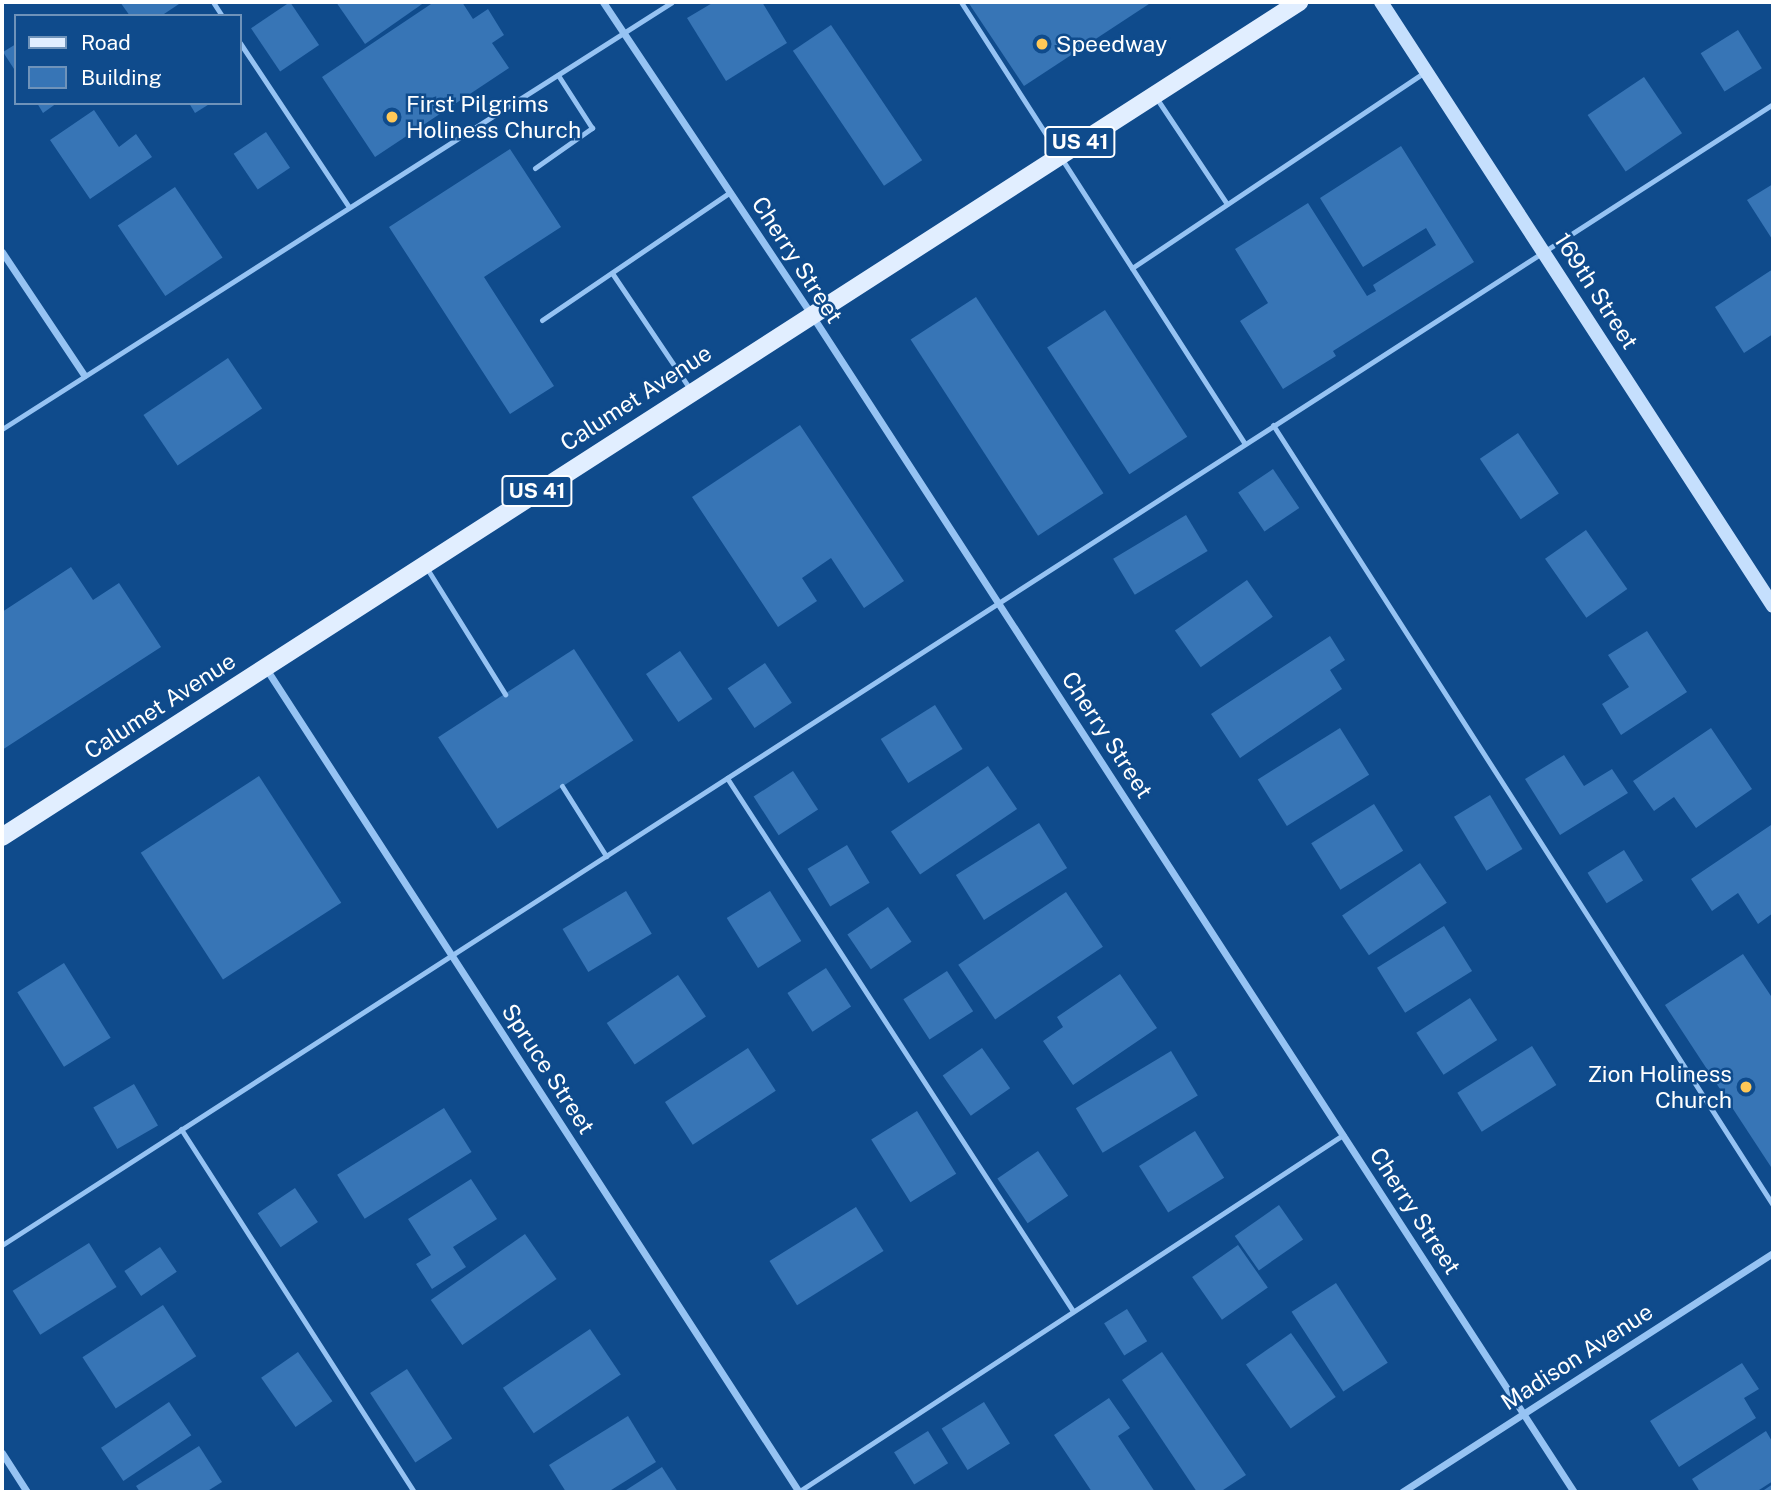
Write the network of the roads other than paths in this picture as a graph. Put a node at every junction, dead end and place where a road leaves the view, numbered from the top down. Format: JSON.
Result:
{"nodes":[{"id":1,"x":603,"y":2,"type":"edge"},
{"id":2,"x":672,"y":2,"type":"edge"},
{"id":3,"x":961,"y":2,"type":"edge"},
{"id":4,"x":1299,"y":2,"type":"edge"},
{"id":5,"x":1381,"y":2,"type":"edge"},
{"id":6,"x":624,"y":33,"type":"junction"},
{"id":7,"x":242,"y":46,"type":"edge"},
{"id":8,"x":1426,"y":71,"type":"junction"},
{"id":9,"x":558,"y":75,"type":"junction"},
{"id":10,"x":1153,"y":95,"type":"junction"},
{"id":11,"x":1773,"y":104,"type":"edge"},
{"id":12,"x":1059,"y":155,"type":"junction"},
{"id":13,"x":535,"y":168,"type":"dead end"},
{"id":14,"x":730,"y":192,"type":"junction"},
{"id":15,"x":1227,"y":204,"type":"junction"},
{"id":16,"x":349,"y":207,"type":"junction"},
{"id":17,"x":1544,"y":251,"type":"junction"},
{"id":18,"x":2,"y":252,"type":"edge"},
{"id":19,"x":1132,"y":268,"type":"junction"},
{"id":20,"x":612,"y":272,"type":"junction"},
{"id":21,"x":810,"y":314,"type":"junction"},
{"id":22,"x":542,"y":320,"type":"dead end"},
{"id":23,"x":84,"y":375,"type":"junction"},
{"id":24,"x":692,"y":391,"type":"junction"},
{"id":25,"x":1273,"y":425,"type":"junction"},
{"id":26,"x":2,"y":429,"type":"edge"},
{"id":27,"x":1245,"y":444,"type":"junction"},
{"id":28,"x":424,"y":564,"type":"junction"},
{"id":29,"x":998,"y":603,"type":"junction"},
{"id":30,"x":1773,"y":606,"type":"edge"},
{"id":31,"x":265,"y":667,"type":"junction"},
{"id":32,"x":505,"y":694,"type":"dead end"},
{"id":33,"x":727,"y":778,"type":"junction"},
{"id":34,"x":562,"y":786,"type":"dead end"},
{"id":35,"x":2,"y":837,"type":"edge"},
{"id":36,"x":606,"y":856,"type":"junction"},
{"id":37,"x":451,"y":956,"type":"junction"},
{"id":38,"x":181,"y":1129,"type":"junction"},
{"id":39,"x":1343,"y":1135,"type":"junction"},
{"id":40,"x":1773,"y":1205,"type":"edge"},
{"id":41,"x":2,"y":1245,"type":"edge"},
{"id":42,"x":1773,"y":1253,"type":"edge"},
{"id":43,"x":1073,"y":1311,"type":"junction"},
{"id":44,"x":1524,"y":1414,"type":"junction"},
{"id":45,"x":2,"y":1453,"type":"edge"},
{"id":46,"x":27,"y":1492,"type":"edge"},
{"id":47,"x":414,"y":1492,"type":"edge"},
{"id":48,"x":798,"y":1492,"type":"edge"},
{"id":49,"x":1402,"y":1492,"type":"edge"},
{"id":50,"x":1574,"y":1492,"type":"edge"}],
"edges":[{"from":1,"to":6,"type":"street","name":"Cherry Street"},
{"from":2,"to":6,"type":"lane"},
{"from":3,"to":12,"type":"lane"},
{"from":4,"to":10,"type":"main road","name":"Calumet Avenue","number":"US 41"},
{"from":5,"to":8,"type":"street","name":"169th Street"},
{"from":6,"to":9,"type":"lane"},
{"from":6,"to":14,"type":"street","name":"Cherry Street"},
{"from":7,"to":16,"type":"lane"},
{"from":8,"to":15,"type":"lane"},
{"from":8,"to":17,"type":"street","name":"169th Street"},
{"from":9,"to":13,"type":"lane"},
{"from":9,"to":16,"type":"lane"},
{"from":10,"to":12,"type":"main road","name":"Calumet Avenue","number":"US 41"},
{"from":10,"to":15,"type":"lane"},
{"from":11,"to":17,"type":"lane"},
{"from":12,"to":19,"type":"lane"},
{"from":12,"to":21,"type":"main road","name":"Calumet Avenue","number":"US 41"},
{"from":14,"to":20,"type":"lane"},
{"from":14,"to":21,"type":"street","name":"Cherry Street"},
{"from":15,"to":19,"type":"lane"},
{"from":16,"to":23,"type":"lane"},
{"from":17,"to":25,"type":"lane"},
{"from":17,"to":30,"type":"street","name":"169th Street"},
{"from":18,"to":23,"type":"street"},
{"from":19,"to":27,"type":"lane"},
{"from":20,"to":22,"type":"lane"},
{"from":20,"to":24,"type":"lane"},
{"from":21,"to":24,"type":"main road","name":"Calumet Avenue","number":"US 41"},
{"from":21,"to":29,"type":"street","name":"Cherry Street"},
{"from":23,"to":26,"type":"lane"},
{"from":24,"to":28,"type":"main road","name":"Calumet Avenue","number":"US 41"},
{"from":25,"to":27,"type":"lane"},
{"from":25,"to":40,"type":"lane"},
{"from":27,"to":29,"type":"lane"},
{"from":28,"to":31,"type":"main road","name":"Calumet Avenue","number":"US 41"},
{"from":28,"to":32,"type":"lane"},
{"from":29,"to":33,"type":"lane"},
{"from":29,"to":39,"type":"street","name":"Cherry Street"},
{"from":31,"to":35,"type":"main road","name":"Calumet Avenue","number":"US 41"},
{"from":31,"to":37,"type":"street","name":"Spruce Street"},
{"from":33,"to":36,"type":"lane"},
{"from":33,"to":43,"type":"lane"},
{"from":34,"to":36,"type":"lane"},
{"from":36,"to":37,"type":"lane"},
{"from":37,"to":38,"type":"lane"},
{"from":37,"to":48,"type":"street","name":"Spruce Street"},
{"from":38,"to":41,"type":"lane"},
{"from":38,"to":47,"type":"lane"},
{"from":39,"to":43,"type":"lane"},
{"from":39,"to":44,"type":"street","name":"Cherry Street"},
{"from":42,"to":44,"type":"street","name":"Madison Avenue"},
{"from":43,"to":48,"type":"lane"},
{"from":44,"to":49,"type":"street","name":"Madison Avenue"},
{"from":44,"to":50,"type":"street","name":"Cherry Street"},
{"from":45,"to":46,"type":"street"}]}
